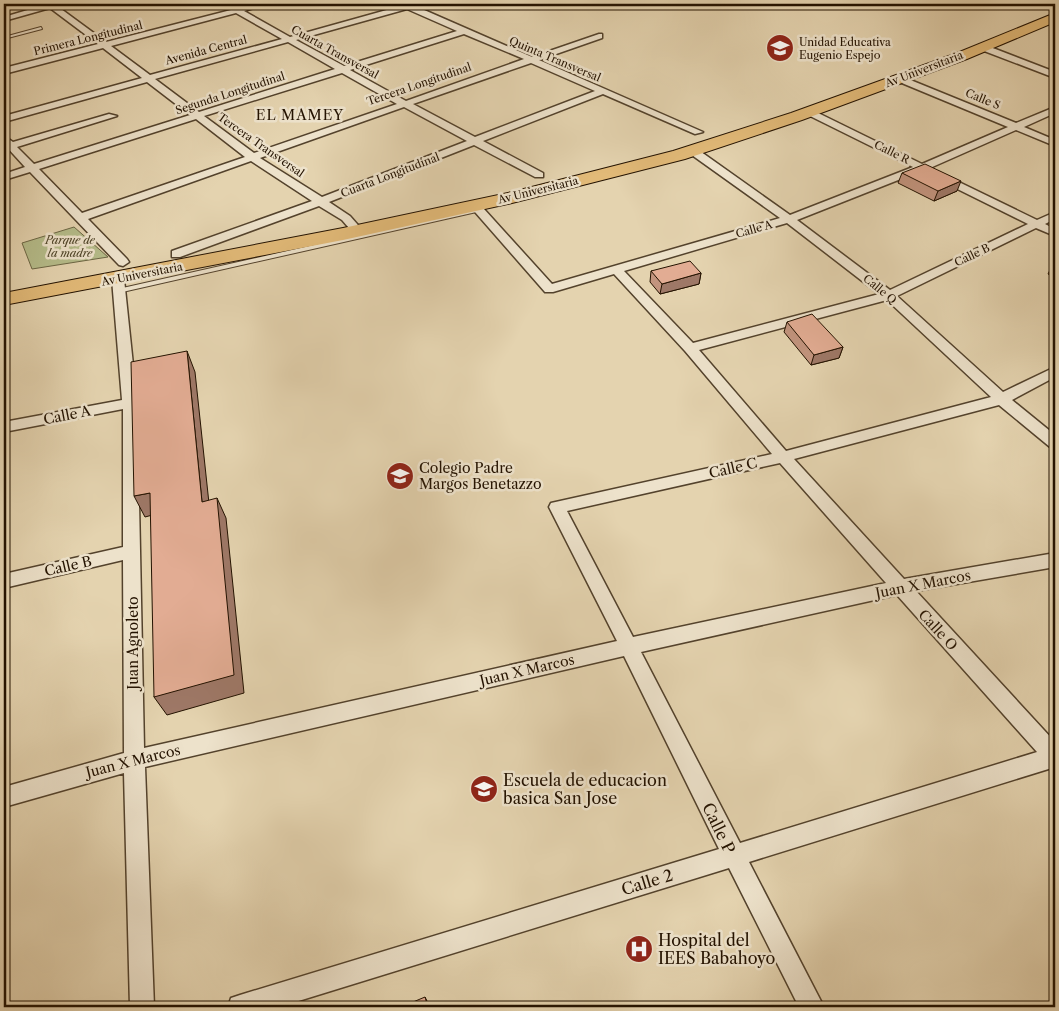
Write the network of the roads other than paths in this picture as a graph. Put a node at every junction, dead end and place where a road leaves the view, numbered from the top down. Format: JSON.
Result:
{"nodes":[{"id":1,"x":54,"y":4,"type":"edge"},
{"id":2,"x":226,"y":4,"type":"edge"},
{"id":3,"x":264,"y":4,"type":"edge"},
{"id":4,"x":409,"y":4,"type":"edge"},
{"id":5,"x":1052,"y":4,"type":"edge"},
{"id":6,"x":238,"y":11,"type":"junction"},
{"id":7,"x":1034,"y":11,"type":"dead end"},
{"id":8,"x":4,"y":18,"type":"edge"},
{"id":9,"x":1052,"y":21,"type":"edge"},
{"id":10,"x":41,"y":28,"type":"dead end"},
{"id":11,"x":464,"y":31,"type":"junction"},
{"id":12,"x":599,"y":36,"type":"dead end"},
{"id":13,"x":4,"y":38,"type":"edge"},
{"id":14,"x":288,"y":39,"type":"junction"},
{"id":15,"x":106,"y":45,"type":"junction"},
{"id":16,"x":982,"y":48,"type":"junction"},
{"id":17,"x":912,"y":58,"type":"dead end"},
{"id":18,"x":528,"y":60,"type":"junction"},
{"id":19,"x":935,"y":66,"type":"junction"},
{"id":20,"x":342,"y":69,"type":"junction"},
{"id":21,"x":4,"y":71,"type":"edge"},
{"id":22,"x":1055,"y":75,"type":"edge"},
{"id":23,"x":147,"y":78,"type":"junction"},
{"id":24,"x":900,"y":79,"type":"junction"},
{"id":25,"x":602,"y":91,"type":"junction"},
{"id":26,"x":403,"y":103,"type":"junction"},
{"id":27,"x":1055,"y":110,"type":"edge"},
{"id":28,"x":809,"y":112,"type":"junction"},
{"id":29,"x":197,"y":115,"type":"junction"},
{"id":30,"x":112,"y":116,"type":"dead end"},
{"id":31,"x":4,"y":119,"type":"edge"},
{"id":32,"x":716,"y":125,"type":"dead end"},
{"id":33,"x":1017,"y":126,"type":"junction"},
{"id":34,"x":698,"y":132,"type":"junction"},
{"id":35,"x":478,"y":141,"type":"junction"},
{"id":36,"x":7,"y":142,"type":"edge"},
{"id":37,"x":1055,"y":143,"type":"edge"},
{"id":38,"x":693,"y":151,"type":"junction"},
{"id":39,"x":252,"y":156,"type":"junction"},
{"id":40,"x":923,"y":167,"type":"junction"},
{"id":41,"x":31,"y":168,"type":"junction"},
{"id":42,"x":540,"y":174,"type":"junction"},
{"id":43,"x":4,"y":177,"type":"edge"},
{"id":44,"x":322,"y":201,"type":"junction"},
{"id":45,"x":478,"y":208,"type":"junction"},
{"id":46,"x":1055,"y":215,"type":"edge"},
{"id":47,"x":79,"y":218,"type":"junction"},
{"id":48,"x":789,"y":219,"type":"junction"},
{"id":49,"x":1035,"y":224,"type":"junction"},
{"id":50,"x":353,"y":225,"type":"junction"},
{"id":51,"x":1055,"y":233,"type":"edge"},
{"id":52,"x":176,"y":254,"type":"junction"},
{"id":53,"x":616,"y":269,"type":"junction"},
{"id":54,"x":120,"y":278,"type":"junction"},
{"id":55,"x":4,"y":284,"type":"edge"},
{"id":56,"x":889,"y":295,"type":"junction"},
{"id":57,"x":4,"y":299,"type":"edge"},
{"id":58,"x":690,"y":348,"type":"junction"},
{"id":59,"x":1055,"y":371,"type":"edge"},
{"id":60,"x":1002,"y":399,"type":"junction"},
{"id":61,"x":130,"y":403,"type":"junction"},
{"id":62,"x":4,"y":427,"type":"edge"},
{"id":63,"x":1055,"y":443,"type":"edge"},
{"id":64,"x":782,"y":457,"type":"junction"},
{"id":65,"x":133,"y":551,"type":"junction"},
{"id":66,"x":1055,"y":560,"type":"edge"},
{"id":67,"x":4,"y":582,"type":"edge"},
{"id":68,"x":899,"y":587,"type":"junction"},
{"id":69,"x":630,"y":646,"type":"junction"},
{"id":70,"x":1055,"y":757,"type":"edge"},
{"id":71,"x":134,"y":760,"type":"junction"},
{"id":72,"x":4,"y":796,"type":"edge"},
{"id":73,"x":733,"y":856,"type":"junction"},
{"id":74,"x":142,"y":1007,"type":"edge"},
{"id":75,"x":240,"y":1007,"type":"edge"},
{"id":76,"x":812,"y":1007,"type":"edge"}],
"edges":[{"from":1,"to":8,"type":"street"},
{"from":1,"to":15,"type":"street","name":"Tercera Transversal"},
{"from":2,"to":6,"type":"street","name":"Cuarta Transversal"},
{"from":3,"to":6,"type":"street","name":"Primera Longitudinal"},
{"from":4,"to":11,"type":"street","name":"Quinta Transversal"},
{"from":4,"to":14,"type":"street","name":"Avenida Central"},
{"from":5,"to":7,"type":"highway"},
{"from":6,"to":14,"type":"street","name":"Cuarta Transversal"},
{"from":6,"to":15,"type":"street","name":"Primera Longitudinal"},
{"from":9,"to":16,"type":"highway","name":"Av Universitaria"},
{"from":10,"to":13,"type":"lane"},
{"from":11,"to":18,"type":"street","name":"Quinta Transversal"},
{"from":11,"to":20,"type":"street","name":"Segunda Longitudinal"},
{"from":12,"to":18,"type":"street","name":"Tercera Longitudinal"},
{"from":14,"to":20,"type":"street","name":"Cuarta Transversal"},
{"from":14,"to":23,"type":"street","name":"Avenida Central"},
{"from":15,"to":21,"type":"street","name":"Primera Longitudinal"},
{"from":15,"to":23,"type":"street","name":"Tercera Transversal"},
{"from":16,"to":19,"type":"highway","name":"Av Universitaria"},
{"from":16,"to":22,"type":"street"},
{"from":17,"to":19,"type":"highway"},
{"from":18,"to":25,"type":"street","name":"Quinta Transversal"},
{"from":18,"to":26,"type":"street","name":"Tercera Longitudinal"},
{"from":19,"to":24,"type":"highway","name":"Av Universitaria"},
{"from":20,"to":26,"type":"street","name":"Cuarta Transversal"},
{"from":20,"to":29,"type":"street","name":"Segunda Longitudinal"},
{"from":23,"to":29,"type":"street","name":"Tercera Transversal"},
{"from":23,"to":31,"type":"street","name":"Avenida Central"},
{"from":24,"to":28,"type":"highway","name":"Av Universitaria"},
{"from":24,"to":33,"type":"street","name":"Calle S"},
{"from":25,"to":34,"type":"street","name":"Quinta Transversal"},
{"from":25,"to":35,"type":"street","name":"Cuarta Longitudinal"},
{"from":26,"to":35,"type":"street","name":"Cuarta Transversal"},
{"from":26,"to":39,"type":"street","name":"Tercera Longitudinal"},
{"from":27,"to":33,"type":"street","name":"Calle A"},
{"from":28,"to":38,"type":"highway","name":"Av Universitaria"},
{"from":28,"to":40,"type":"street","name":"Calle R"},
{"from":29,"to":39,"type":"street","name":"Tercera Transversal"},
{"from":29,"to":41,"type":"street","name":"Segunda Longitudinal"},
{"from":30,"to":36,"type":"street"},
{"from":32,"to":34,"type":"highway","name":"Av Universitaria"},
{"from":33,"to":37,"type":"street","name":"Calle S"},
{"from":33,"to":40,"type":"street","name":"Calle A"},
{"from":34,"to":42,"type":"highway","name":"Av Universitaria"},
{"from":35,"to":42,"type":"street","name":"Cuarta Transversal"},
{"from":35,"to":44,"type":"street","name":"Cuarta Longitudinal"},
{"from":36,"to":41,"type":"street"},
{"from":38,"to":45,"type":"highway","name":"Av Universitaria"},
{"from":38,"to":48,"type":"street","name":"Calle Q"},
{"from":39,"to":44,"type":"street","name":"Tercera Transversal"},
{"from":39,"to":47,"type":"street","name":"Tercera Longitudinal"},
{"from":40,"to":48,"type":"street","name":"Calle A"},
{"from":40,"to":49,"type":"street","name":"Calle R"},
{"from":41,"to":43,"type":"street","name":"Segunda Longitudinal"},
{"from":41,"to":47,"type":"street"},
{"from":42,"to":50,"type":"highway","name":"Av Universitaria"},
{"from":44,"to":50,"type":"street","name":"Tercera Transversal"},
{"from":44,"to":52,"type":"street","name":"Cuarta Longitudinal"},
{"from":45,"to":50,"type":"highway","name":"Av Universitaria"},
{"from":45,"to":53,"type":"street","name":"Calle A"},
{"from":45,"to":54,"type":"lane"},
{"from":46,"to":49,"type":"street","name":"Calle B"},
{"from":47,"to":54,"type":"street"},
{"from":48,"to":53,"type":"street","name":"Calle A"},
{"from":48,"to":56,"type":"street","name":"Calle Q"},
{"from":49,"to":51,"type":"street","name":"Calle R"},
{"from":49,"to":56,"type":"street","name":"Calle B"},
{"from":50,"to":52,"type":"highway","name":"Av Universitaria"},
{"from":50,"to":54,"type":"highway","name":"Av Universitaria"},
{"from":52,"to":54,"type":"highway","name":"Av Universitaria"},
{"from":53,"to":58,"type":"street","name":"Calle O"},
{"from":54,"to":55,"type":"highway","name":"Av Universitaria"},
{"from":54,"to":57,"type":"highway","name":"Av Universitaria"},
{"from":54,"to":61,"type":"street","name":"Juan Agnoleto"},
{"from":56,"to":58,"type":"street","name":"Calle B"},
{"from":56,"to":60,"type":"street","name":"Calle Q"},
{"from":58,"to":64,"type":"street","name":"Calle O"},
{"from":59,"to":60,"type":"street","name":"Calle C"},
{"from":60,"to":63,"type":"street","name":"Calle Q"},
{"from":60,"to":64,"type":"street","name":"Calle C"},
{"from":61,"to":62,"type":"street","name":"Calle A"},
{"from":61,"to":65,"type":"street","name":"Juan Agnoleto"},
{"from":64,"to":68,"type":"street","name":"Calle O"},
{"from":64,"to":69,"type":"street","name":"Calle C"},
{"from":65,"to":67,"type":"street","name":"Calle B"},
{"from":65,"to":71,"type":"street","name":"Juan Agnoleto"},
{"from":66,"to":68,"type":"street","name":"Juan X Marcos"},
{"from":68,"to":69,"type":"street","name":"Juan X Marcos"},
{"from":68,"to":70,"type":"street","name":"Calle O"},
{"from":69,"to":71,"type":"street","name":"Juan X Marcos"},
{"from":69,"to":73,"type":"street","name":"Calle P"},
{"from":70,"to":73,"type":"street","name":"Calle 2"},
{"from":71,"to":72,"type":"street","name":"Juan X Marcos"},
{"from":71,"to":74,"type":"street","name":"Juan Agnoleto"},
{"from":73,"to":75,"type":"street","name":"Calle 2"},
{"from":73,"to":76,"type":"street","name":"Calle P"}]}
